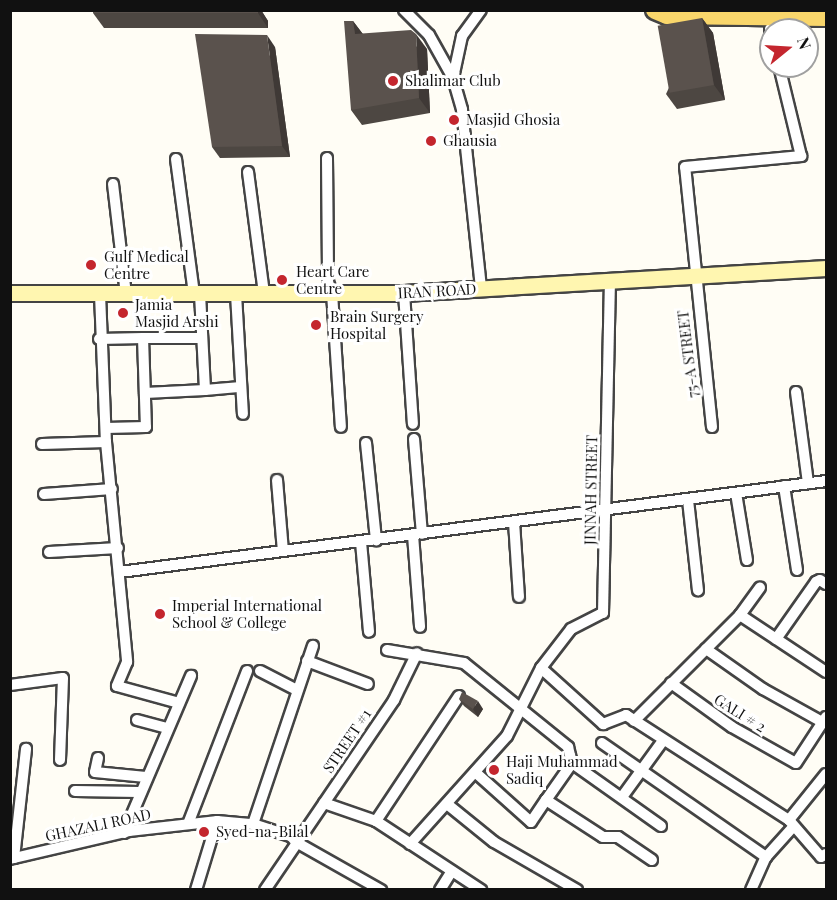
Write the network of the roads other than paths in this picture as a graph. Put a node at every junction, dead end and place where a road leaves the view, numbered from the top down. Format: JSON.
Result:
{"nodes":[{"id":1,"x":404,"y":10,"type":"edge"},
{"id":2,"x":481,"y":10,"type":"edge"},
{"id":3,"x":656,"y":10,"type":"edge"},
{"id":4,"x":826,"y":17,"type":"edge"},
{"id":5,"x":453,"y":78,"type":"junction"},
{"id":6,"x":782,"y":78,"type":"edge"},
{"id":7,"x":327,"y":158,"type":"dead end"},
{"id":8,"x":176,"y":159,"type":"dead end"},
{"id":9,"x":249,"y":171,"type":"dead end"},
{"id":10,"x":113,"y":184,"type":"dead end"},
{"id":11,"x":826,"y":268,"type":"edge"},
{"id":12,"x":695,"y":278,"type":"junction"},
{"id":13,"x":610,"y":284,"type":"junction"},
{"id":14,"x":481,"y":288,"type":"junction"},
{"id":15,"x":10,"y":293,"type":"edge"},
{"id":16,"x":332,"y":293,"type":"junction"},
{"id":17,"x":404,"y":293,"type":"junction"},
{"id":18,"x":100,"y":294,"type":"junction"},
{"id":19,"x":197,"y":294,"type":"junction"},
{"id":20,"x":236,"y":294,"type":"junction"},
{"id":21,"x":264,"y":294,"type":"junction"},
{"id":22,"x":126,"y":295,"type":"junction"},
{"id":23,"x":143,"y":338,"type":"junction"},
{"id":24,"x":202,"y":338,"type":"junction"},
{"id":25,"x":99,"y":339,"type":"junction"},
{"id":26,"x":241,"y":387,"type":"junction"},
{"id":27,"x":205,"y":390,"type":"junction"},
{"id":28,"x":796,"y":392,"type":"dead end"},
{"id":29,"x":145,"y":393,"type":"junction"},
{"id":30,"x":243,"y":414,"type":"dead end"},
{"id":31,"x":413,"y":424,"type":"dead end"},
{"id":32,"x":341,"y":427,"type":"dead end"},
{"id":33,"x":712,"y":427,"type":"dead end"},
{"id":34,"x":106,"y":428,"type":"junction"},
{"id":35,"x":414,"y":439,"type":"dead end"},
{"id":36,"x":106,"y":442,"type":"junction"},
{"id":37,"x":366,"y":443,"type":"dead end"},
{"id":38,"x":42,"y":444,"type":"dead end"},
{"id":39,"x":277,"y":480,"type":"dead end"},
{"id":40,"x":826,"y":481,"type":"edge"},
{"id":41,"x":808,"y":483,"type":"junction"},
{"id":42,"x":784,"y":486,"type":"junction"},
{"id":43,"x":112,"y":489,"type":"junction"},
{"id":44,"x":736,"y":493,"type":"junction"},
{"id":45,"x":44,"y":494,"type":"dead end"},
{"id":46,"x":688,"y":500,"type":"junction"},
{"id":47,"x":606,"y":509,"type":"junction"},
{"id":48,"x":514,"y":522,"type":"junction"},
{"id":49,"x":418,"y":535,"type":"junction"},
{"id":50,"x":376,"y":540,"type":"junction"},
{"id":51,"x":361,"y":542,"type":"junction"},
{"id":52,"x":118,"y":548,"type":"junction"},
{"id":53,"x":284,"y":551,"type":"junction"},
{"id":54,"x":49,"y":552,"type":"dead end"},
{"id":55,"x":747,"y":560,"type":"dead end"},
{"id":56,"x":797,"y":570,"type":"dead end"},
{"id":57,"x":120,"y":572,"type":"junction"},
{"id":58,"x":826,"y":585,"type":"edge"},
{"id":59,"x":760,"y":587,"type":"dead end"},
{"id":60,"x":698,"y":590,"type":"dead end"},
{"id":61,"x":519,"y":597,"type":"dead end"},
{"id":62,"x":740,"y":615,"type":"junction"},
{"id":63,"x":420,"y":627,"type":"dead end"},
{"id":64,"x":369,"y":632,"type":"dead end"},
{"id":65,"x":776,"y":639,"type":"junction"},
{"id":66,"x":313,"y":646,"type":"dead end"},
{"id":67,"x":706,"y":649,"type":"junction"},
{"id":68,"x":387,"y":650,"type":"dead end"},
{"id":69,"x":417,"y":653,"type":"junction"},
{"id":70,"x":307,"y":661,"type":"junction"},
{"id":71,"x":541,"y":668,"type":"junction"},
{"id":72,"x":247,"y":671,"type":"dead end"},
{"id":73,"x":260,"y":671,"type":"dead end"},
{"id":74,"x":826,"y":672,"type":"edge"},
{"id":75,"x":191,"y":676,"type":"dead end"},
{"id":76,"x":671,"y":683,"type":"junction"},
{"id":77,"x":368,"y":684,"type":"dead end"},
{"id":78,"x":10,"y":685,"type":"edge"},
{"id":79,"x":297,"y":690,"type":"junction"},
{"id":80,"x":459,"y":696,"type":"edge"},
{"id":81,"x":179,"y":703,"type":"junction"},
{"id":82,"x":521,"y":705,"type":"junction"},
{"id":83,"x":137,"y":720,"type":"dead end"},
{"id":84,"x":825,"y":720,"type":"edge"},
{"id":85,"x":634,"y":721,"type":"junction"},
{"id":86,"x":167,"y":728,"type":"junction"},
{"id":87,"x":662,"y":742,"type":"junction"},
{"id":88,"x":602,"y":744,"type":"dead end"},
{"id":89,"x":26,"y":749,"type":"dead end"},
{"id":90,"x":98,"y":758,"type":"dead end"},
{"id":91,"x":60,"y":760,"type":"dead end"},
{"id":92,"x":572,"y":763,"type":"junction"},
{"id":93,"x":642,"y":771,"type":"junction"},
{"id":94,"x":475,"y":772,"type":"junction"},
{"id":95,"x":826,"y":774,"type":"edge"},
{"id":96,"x":146,"y":777,"type":"junction"},
{"id":97,"x":75,"y":791,"type":"dead end"},
{"id":98,"x":139,"y":792,"type":"junction"},
{"id":99,"x":622,"y":797,"type":"junction"},
{"id":100,"x":546,"y":800,"type":"junction"},
{"id":101,"x":324,"y":803,"type":"junction"},
{"id":102,"x":447,"y":804,"type":"junction"},
{"id":103,"x":217,"y":821,"type":"junction"},
{"id":104,"x":376,"y":821,"type":"junction"},
{"id":105,"x":188,"y":824,"type":"junction"},
{"id":106,"x":253,"y":824,"type":"junction"},
{"id":107,"x":790,"y":824,"type":"junction"},
{"id":108,"x":661,"y":826,"type":"dead end"},
{"id":109,"x":124,"y":832,"type":"junction"},
{"id":110,"x":296,"y":842,"type":"junction"},
{"id":111,"x":410,"y":844,"type":"junction"},
{"id":112,"x":826,"y":854,"type":"edge"},
{"id":113,"x":766,"y":857,"type":"junction"},
{"id":114,"x":12,"y":859,"type":"edge"},
{"id":115,"x":652,"y":861,"type":"dead end"},
{"id":116,"x":452,"y":871,"type":"junction"},
{"id":117,"x":751,"y":889,"type":"edge"},
{"id":118,"x":196,"y":890,"type":"edge"},
{"id":119,"x":265,"y":890,"type":"edge"},
{"id":120,"x":381,"y":890,"type":"edge"},
{"id":121,"x":440,"y":890,"type":"edge"},
{"id":122,"x":481,"y":890,"type":"edge"},
{"id":123,"x":577,"y":890,"type":"edge"}],
"edges":[{"from":1,"to":5,"type":"street"},
{"from":2,"to":5,"type":"street"},
{"from":3,"to":4,"type":"main road"},
{"from":5,"to":14,"type":"street"},
{"from":6,"to":12,"type":"street","name":"75-A STREET"},
{"from":7,"to":16,"type":"street"},
{"from":8,"to":19,"type":"street"},
{"from":9,"to":21,"type":"street"},
{"from":10,"to":22,"type":"street"},
{"from":11,"to":12,"type":"main road","name":"IRAN ROAD"},
{"from":12,"to":13,"type":"main road","name":"IRAN ROAD"},
{"from":12,"to":33,"type":"street","name":"75-A STREET"},
{"from":13,"to":14,"type":"main road","name":"IRAN ROAD"},
{"from":13,"to":47,"type":"street","name":"JINNAH STREET"},
{"from":14,"to":17,"type":"main road","name":"IRAN ROAD"},
{"from":15,"to":18,"type":"main road","name":"IRAN ROAD"},
{"from":16,"to":17,"type":"main road","name":"IRAN ROAD"},
{"from":16,"to":21,"type":"main road","name":"IRAN ROAD"},
{"from":16,"to":32,"type":"street"},
{"from":17,"to":31,"type":"street"},
{"from":18,"to":22,"type":"main road","name":"IRAN ROAD"},
{"from":18,"to":25,"type":"street"},
{"from":19,"to":20,"type":"main road","name":"IRAN ROAD"},
{"from":19,"to":22,"type":"main road","name":"IRAN ROAD"},
{"from":19,"to":24,"type":"street"},
{"from":20,"to":21,"type":"main road","name":"IRAN ROAD"},
{"from":20,"to":26,"type":"street"},
{"from":23,"to":24,"type":"street"},
{"from":23,"to":25,"type":"street"},
{"from":23,"to":29,"type":"street"},
{"from":24,"to":27,"type":"street"},
{"from":25,"to":34,"type":"street"},
{"from":26,"to":27,"type":"street"},
{"from":26,"to":30,"type":"street"},
{"from":27,"to":29,"type":"street"},
{"from":28,"to":41,"type":"street"},
{"from":29,"to":34,"type":"street"},
{"from":34,"to":36,"type":"street"},
{"from":35,"to":49,"type":"street"},
{"from":36,"to":38,"type":"street"},
{"from":36,"to":43,"type":"street"},
{"from":37,"to":50,"type":"street"},
{"from":39,"to":53,"type":"street"},
{"from":40,"to":41,"type":"street"},
{"from":41,"to":42,"type":"street"},
{"from":42,"to":44,"type":"street"},
{"from":42,"to":56,"type":"street"},
{"from":43,"to":45,"type":"street"},
{"from":43,"to":52,"type":"street"},
{"from":44,"to":46,"type":"street"},
{"from":44,"to":55,"type":"street"},
{"from":46,"to":47,"type":"street"},
{"from":46,"to":60,"type":"street"},
{"from":47,"to":48,"type":"street"},
{"from":47,"to":71,"type":"street","name":"JINNAH STREET"},
{"from":48,"to":49,"type":"street"},
{"from":48,"to":61,"type":"street"},
{"from":49,"to":50,"type":"street"},
{"from":49,"to":63,"type":"street"},
{"from":50,"to":51,"type":"street"},
{"from":51,"to":53,"type":"street"},
{"from":51,"to":64,"type":"street"},
{"from":52,"to":54,"type":"street"},
{"from":52,"to":57,"type":"street"},
{"from":53,"to":57,"type":"street"},
{"from":57,"to":81,"type":"street"},
{"from":58,"to":65,"type":"street"},
{"from":59,"to":62,"type":"street"},
{"from":62,"to":65,"type":"street"},
{"from":62,"to":67,"type":"street"},
{"from":65,"to":74,"type":"street"},
{"from":66,"to":70,"type":"street"},
{"from":67,"to":76,"type":"street"},
{"from":67,"to":84,"type":"street"},
{"from":68,"to":69,"type":"street"},
{"from":69,"to":82,"type":"street"},
{"from":69,"to":101,"type":"street","name":"STREET #1"},
{"from":70,"to":77,"type":"street"},
{"from":70,"to":79,"type":"street"},
{"from":71,"to":82,"type":"street"},
{"from":71,"to":85,"type":"street"},
{"from":72,"to":105,"type":"street"},
{"from":73,"to":79,"type":"street"},
{"from":75,"to":81,"type":"street"},
{"from":76,"to":84,"type":"street","name":"GALI # 2"},
{"from":76,"to":85,"type":"street"},
{"from":78,"to":91,"type":"street"},
{"from":79,"to":106,"type":"street"},
{"from":80,"to":104,"type":"street"},
{"from":81,"to":86,"type":"street"},
{"from":82,"to":92,"type":"street"},
{"from":82,"to":94,"type":"street"},
{"from":83,"to":86,"type":"street"},
{"from":85,"to":87,"type":"street"},
{"from":86,"to":96,"type":"street"},
{"from":87,"to":93,"type":"street"},
{"from":87,"to":107,"type":"street"},
{"from":88,"to":93,"type":"street"},
{"from":89,"to":114,"type":"street"},
{"from":90,"to":96,"type":"street"},
{"from":92,"to":99,"type":"street"},
{"from":92,"to":100,"type":"street"},
{"from":93,"to":99,"type":"street"},
{"from":93,"to":113,"type":"street"},
{"from":94,"to":100,"type":"street"},
{"from":94,"to":102,"type":"street"},
{"from":95,"to":107,"type":"street"},
{"from":96,"to":98,"type":"street"},
{"from":97,"to":98,"type":"street"},
{"from":98,"to":109,"type":"street"},
{"from":99,"to":108,"type":"street"},
{"from":100,"to":115,"type":"street"},
{"from":101,"to":104,"type":"street"},
{"from":101,"to":110,"type":"street","name":"STREET #1"},
{"from":102,"to":111,"type":"street"},
{"from":102,"to":123,"type":"street"},
{"from":103,"to":105,"type":"street","name":"GHAZALI ROAD"},
{"from":103,"to":106,"type":"street","name":"GHAZALI ROAD"},
{"from":103,"to":118,"type":"street"},
{"from":104,"to":111,"type":"street"},
{"from":105,"to":109,"type":"street","name":"GHAZALI ROAD"},
{"from":106,"to":110,"type":"street","name":"GHAZALI ROAD"},
{"from":107,"to":112,"type":"street"},
{"from":107,"to":113,"type":"street"},
{"from":109,"to":114,"type":"street","name":"GHAZALI ROAD"},
{"from":110,"to":119,"type":"street","name":"STREET #1"},
{"from":110,"to":120,"type":"street","name":"GHAZALI ROAD"},
{"from":111,"to":116,"type":"street"},
{"from":113,"to":117,"type":"street"},
{"from":116,"to":121,"type":"street"},
{"from":116,"to":122,"type":"street"}]}
